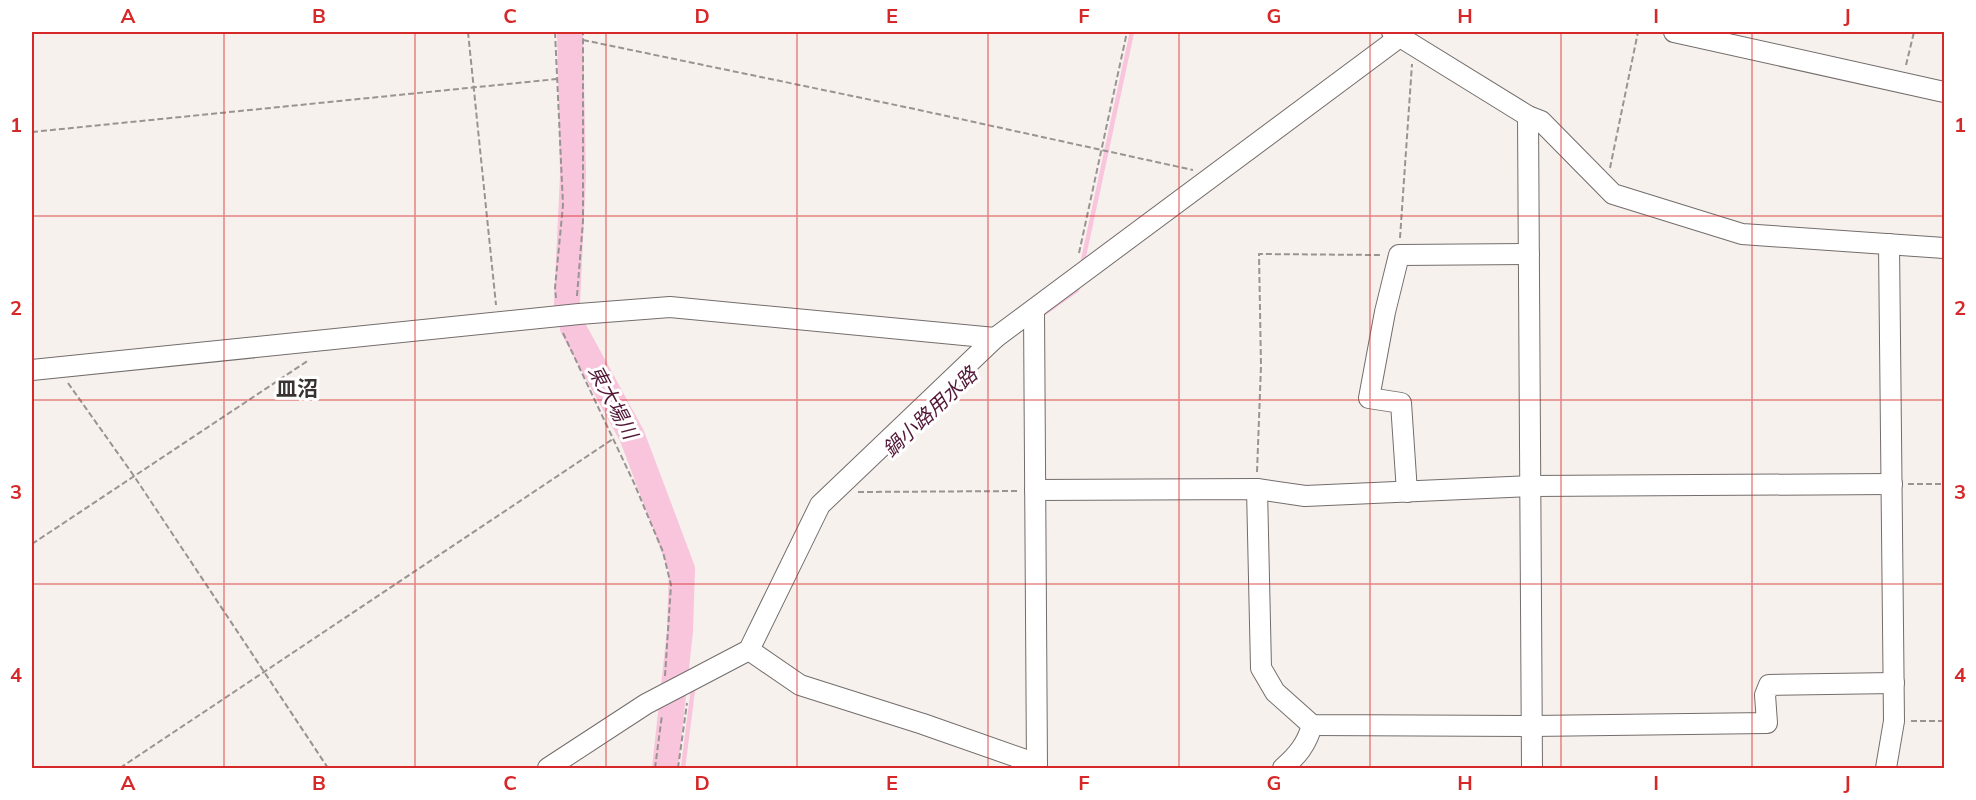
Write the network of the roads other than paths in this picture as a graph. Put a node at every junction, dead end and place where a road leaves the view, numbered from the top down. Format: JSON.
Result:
{"nodes":[{"id":1,"x":1674,"y":32,"type":"edge"},
{"id":2,"x":1405,"y":37,"type":"edge"},
{"id":3,"x":1944,"y":92,"type":"edge"},
{"id":4,"x":1528,"y":116,"type":"junction"},
{"id":5,"x":1889,"y":244,"type":"junction"},
{"id":6,"x":1944,"y":248,"type":"edge"},
{"id":7,"x":1529,"y":254,"type":"junction"},
{"id":8,"x":1034,"y":310,"type":"junction"},
{"id":9,"x":995,"y":338,"type":"junction"},
{"id":10,"x":32,"y":370,"type":"edge"},
{"id":11,"x":1892,"y":484,"type":"junction"},
{"id":12,"x":1531,"y":486,"type":"junction"},
{"id":13,"x":1257,"y":489,"type":"junction"},
{"id":14,"x":1035,"y":490,"type":"junction"},
{"id":15,"x":1407,"y":492,"type":"junction"},
{"id":16,"x":749,"y":650,"type":"junction"},
{"id":17,"x":1894,"y":683,"type":"junction"},
{"id":18,"x":1312,"y":725,"type":"junction"},
{"id":19,"x":1532,"y":726,"type":"junction"},
{"id":20,"x":1036,"y":766,"type":"edge"},
{"id":21,"x":548,"y":768,"type":"edge"},
{"id":22,"x":1283,"y":768,"type":"edge"},
{"id":23,"x":1532,"y":768,"type":"edge"},
{"id":24,"x":1886,"y":768,"type":"edge"}],
"edges":[{"from":1,"to":3,"type":"street"},
{"from":2,"to":4,"type":"street"},
{"from":2,"to":8,"type":"street"},
{"from":4,"to":5,"type":"street"},
{"from":4,"to":7,"type":"street"},
{"from":5,"to":6,"type":"street"},
{"from":5,"to":11,"type":"street"},
{"from":7,"to":12,"type":"street"},
{"from":7,"to":15,"type":"street"},
{"from":8,"to":9,"type":"street"},
{"from":8,"to":14,"type":"street"},
{"from":9,"to":10,"type":"street"},
{"from":9,"to":16,"type":"street"},
{"from":11,"to":12,"type":"street"},
{"from":11,"to":17,"type":"street"},
{"from":12,"to":15,"type":"street"},
{"from":12,"to":19,"type":"street"},
{"from":13,"to":14,"type":"street"},
{"from":13,"to":15,"type":"street"},
{"from":13,"to":18,"type":"street"},
{"from":14,"to":20,"type":"street"},
{"from":16,"to":20,"type":"street"},
{"from":16,"to":21,"type":"street"},
{"from":17,"to":19,"type":"street"},
{"from":17,"to":24,"type":"street"},
{"from":18,"to":19,"type":"street"},
{"from":18,"to":22,"type":"street"},
{"from":19,"to":23,"type":"street"}]}
